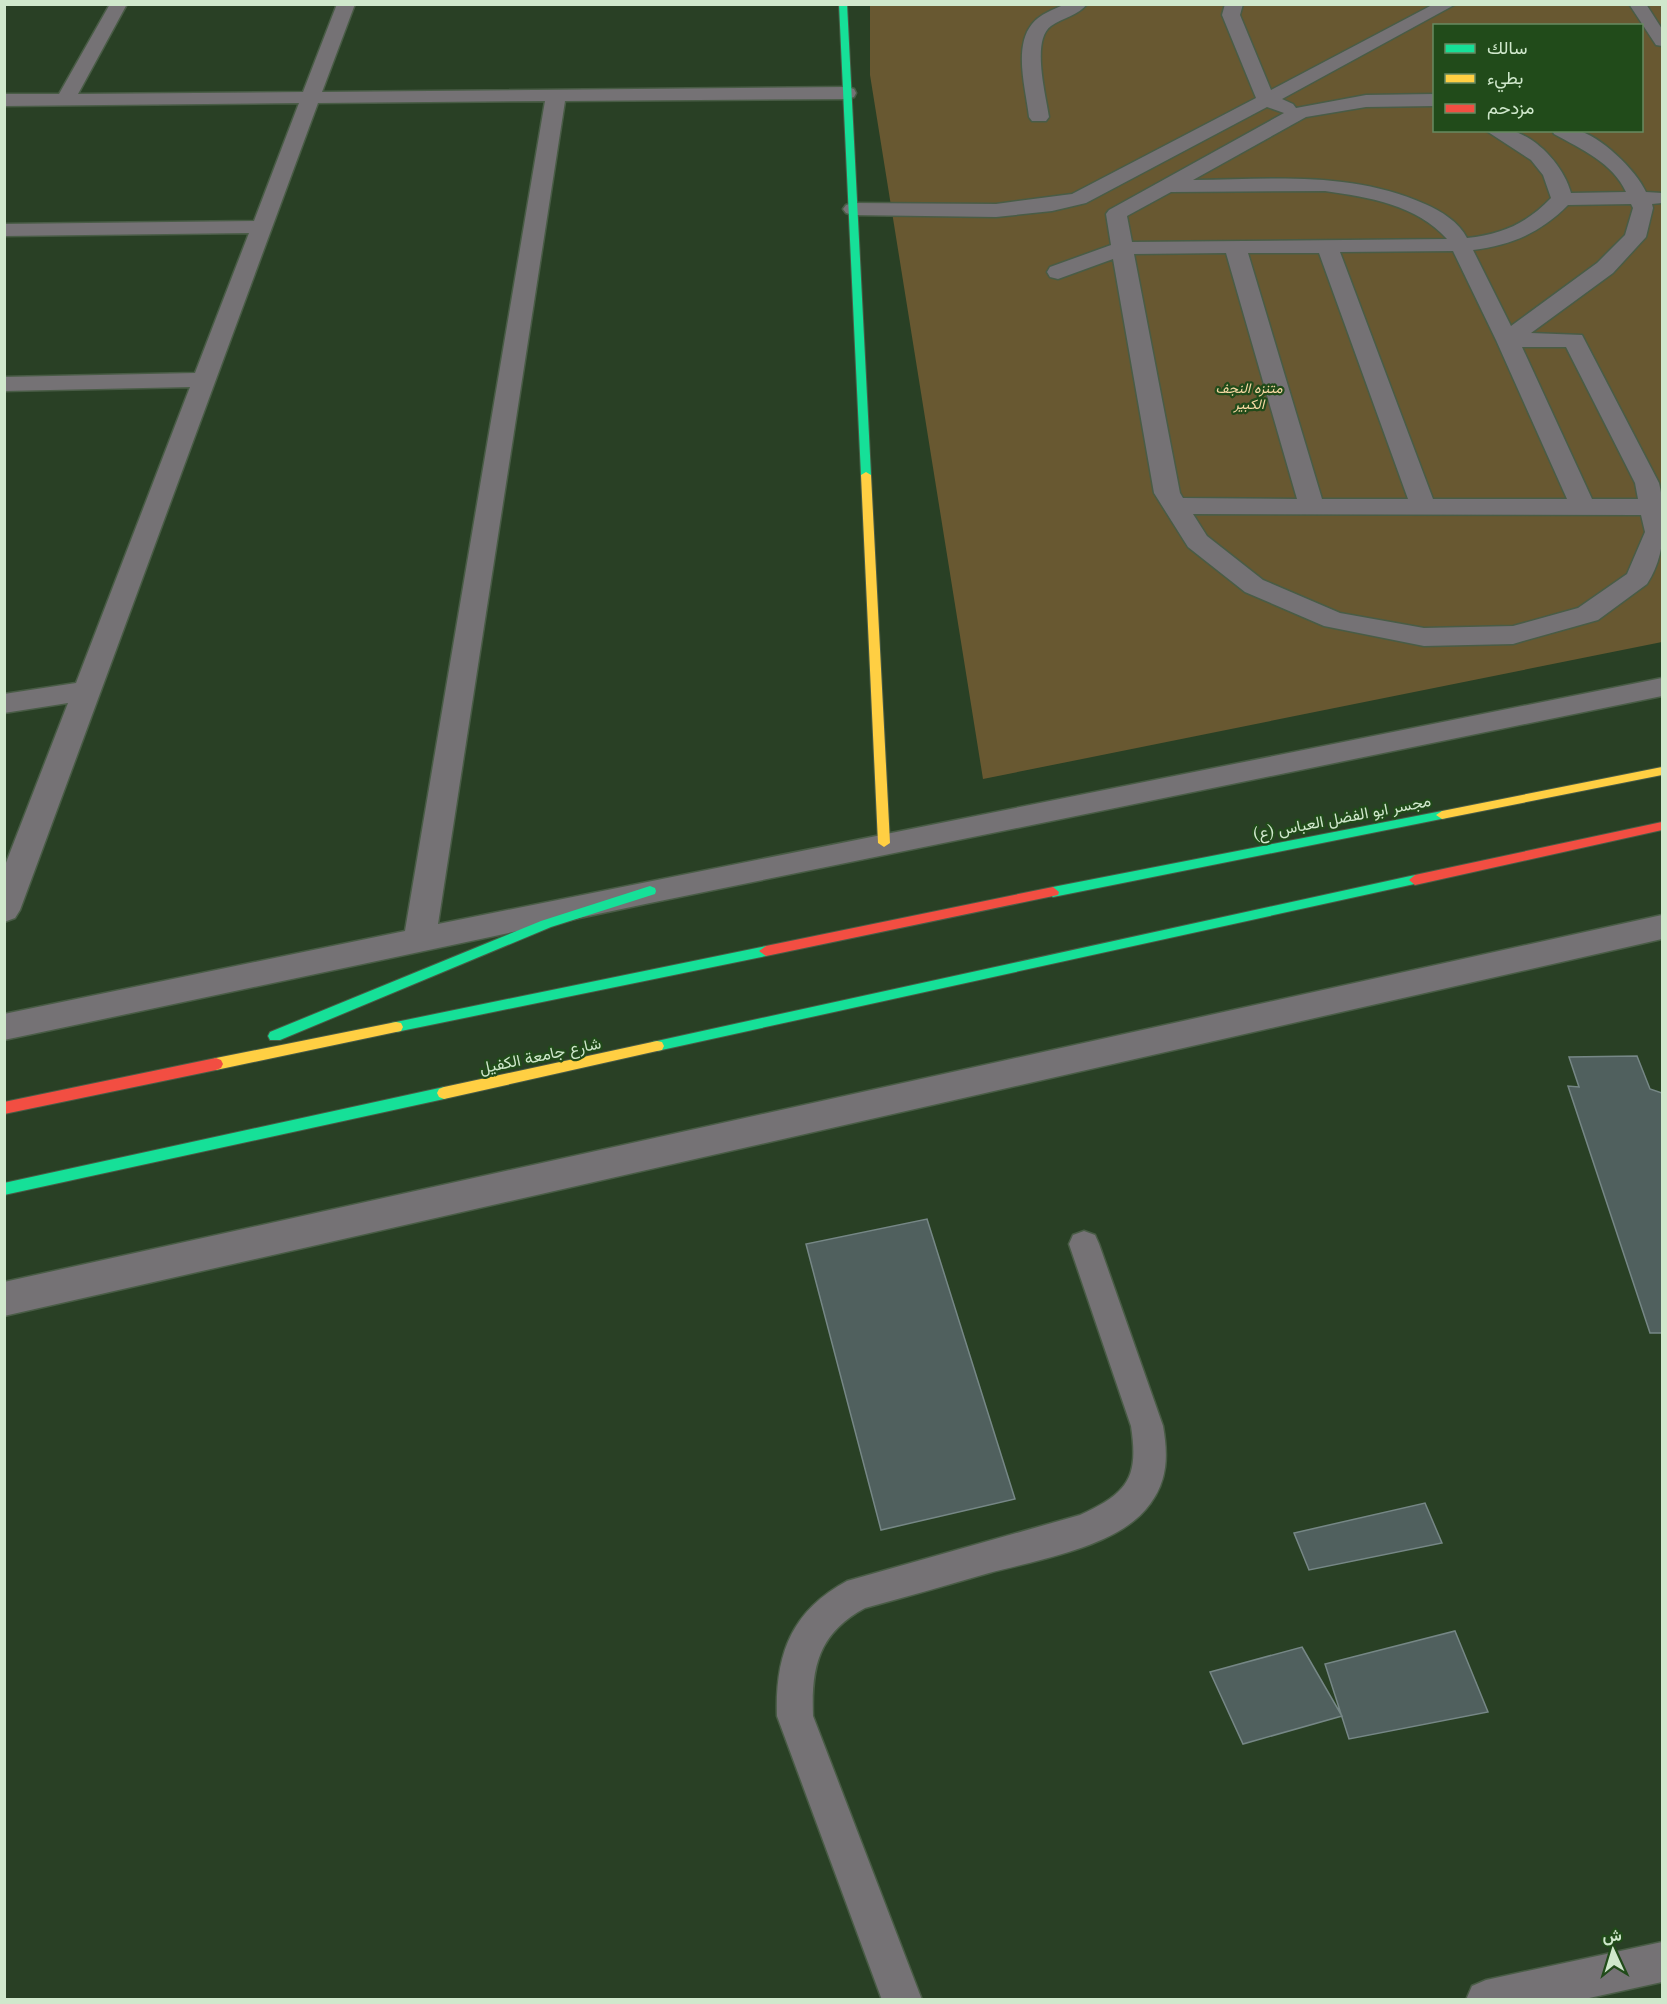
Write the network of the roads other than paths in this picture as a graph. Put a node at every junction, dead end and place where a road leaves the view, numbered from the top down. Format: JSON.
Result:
{"nodes":[{"id":1,"x":119,"y":4,"type":"edge"},
{"id":2,"x":346,"y":4,"type":"edge"},
{"id":3,"x":843,"y":4,"type":"edge"},
{"id":4,"x":1079,"y":4,"type":"edge"},
{"id":5,"x":1234,"y":4,"type":"edge"},
{"id":6,"x":1448,"y":4,"type":"edge"},
{"id":7,"x":1637,"y":4,"type":"edge"},
{"id":8,"x":1662,"y":41,"type":"edge"},
{"id":9,"x":847,"y":93,"type":"junction"},
{"id":10,"x":556,"y":95,"type":"junction"},
{"id":11,"x":310,"y":98,"type":"junction"},
{"id":12,"x":4,"y":100,"type":"edge"},
{"id":13,"x":64,"y":100,"type":"junction"},
{"id":14,"x":1266,"y":100,"type":"junction"},
{"id":15,"x":1433,"y":100,"type":"edge"},
{"id":16,"x":1299,"y":113,"type":"junction"},
{"id":17,"x":1039,"y":117,"type":"dead end"},
{"id":18,"x":1423,"y":118,"type":"dead end"},
{"id":19,"x":1498,"y":132,"type":"edge"},
{"id":20,"x":1565,"y":132,"type":"edge"},
{"id":21,"x":1168,"y":186,"type":"junction"},
{"id":22,"x":1639,"y":198,"type":"junction"},
{"id":23,"x":1662,"y":198,"type":"edge"},
{"id":24,"x":1562,"y":199,"type":"junction"},
{"id":25,"x":853,"y":209,"type":"junction"},
{"id":26,"x":261,"y":227,"type":"junction"},
{"id":27,"x":4,"y":230,"type":"edge"},
{"id":28,"x":1460,"y":245,"type":"junction"},
{"id":29,"x":1328,"y":246,"type":"junction"},
{"id":30,"x":1235,"y":247,"type":"junction"},
{"id":31,"x":1122,"y":248,"type":"junction"},
{"id":32,"x":1058,"y":272,"type":"dead end"},
{"id":33,"x":1507,"y":340,"type":"junction"},
{"id":34,"x":203,"y":380,"type":"junction"},
{"id":35,"x":4,"y":384,"type":"edge"},
{"id":36,"x":1175,"y":506,"type":"junction"},
{"id":37,"x":1312,"y":506,"type":"junction"},
{"id":38,"x":1423,"y":506,"type":"junction"},
{"id":39,"x":1583,"y":507,"type":"junction"},
{"id":40,"x":1652,"y":507,"type":"junction"},
{"id":41,"x":1662,"y":687,"type":"edge"},
{"id":42,"x":87,"y":690,"type":"junction"},
{"id":43,"x":4,"y":704,"type":"edge"},
{"id":44,"x":1662,"y":771,"type":"edge"},
{"id":45,"x":1662,"y":826,"type":"edge"},
{"id":46,"x":884,"y":843,"type":"junction"},
{"id":47,"x":650,"y":891,"type":"junction"},
{"id":48,"x":4,"y":910,"type":"edge"},
{"id":49,"x":1662,"y":927,"type":"edge"},
{"id":50,"x":419,"y":941,"type":"junction"},
{"id":51,"x":4,"y":1027,"type":"edge"},
{"id":52,"x":142,"y":1080,"type":"junction"},
{"id":53,"x":4,"y":1108,"type":"edge"},
{"id":54,"x":4,"y":1189,"type":"edge"},
{"id":55,"x":1084,"y":1244,"type":"dead end"},
{"id":56,"x":4,"y":1299,"type":"edge"},
{"id":57,"x":1662,"y":1962,"type":"edge"},
{"id":58,"x":902,"y":2000,"type":"edge"},
{"id":59,"x":1486,"y":2000,"type":"edge"}],
"edges":[{"from":1,"to":13,"type":"street"},
{"from":2,"to":11,"type":"street"},
{"from":3,"to":9,"type":"main road"},
{"from":4,"to":17,"type":"street"},
{"from":5,"to":14,"type":"street"},
{"from":6,"to":14,"type":"street"},
{"from":7,"to":8,"type":"street"},
{"from":9,"to":10,"type":"street"},
{"from":9,"to":25,"type":"main road"},
{"from":10,"to":11,"type":"street"},
{"from":10,"to":50,"type":"street"},
{"from":11,"to":13,"type":"street"},
{"from":11,"to":26,"type":"street"},
{"from":12,"to":13,"type":"street"},
{"from":14,"to":16,"type":"street"},
{"from":14,"to":25,"type":"street"},
{"from":15,"to":16,"type":"street"},
{"from":16,"to":18,"type":"street"},
{"from":16,"to":21,"type":"street"},
{"from":19,"to":24,"type":"street"},
{"from":20,"to":22,"type":"street"},
{"from":21,"to":28,"type":"street"},
{"from":21,"to":31,"type":"street"},
{"from":22,"to":23,"type":"street"},
{"from":22,"to":24,"type":"street"},
{"from":22,"to":33,"type":"street"},
{"from":24,"to":28,"type":"street"},
{"from":25,"to":46,"type":"main road"},
{"from":26,"to":27,"type":"street"},
{"from":26,"to":34,"type":"street"},
{"from":28,"to":29,"type":"street"},
{"from":28,"to":33,"type":"street"},
{"from":29,"to":30,"type":"street"},
{"from":29,"to":38,"type":"street"},
{"from":30,"to":31,"type":"street"},
{"from":30,"to":37,"type":"street"},
{"from":31,"to":32,"type":"street"},
{"from":31,"to":36,"type":"street"},
{"from":33,"to":39,"type":"street"},
{"from":33,"to":40,"type":"street"},
{"from":34,"to":35,"type":"street"},
{"from":34,"to":42,"type":"street"},
{"from":36,"to":37,"type":"street"},
{"from":36,"to":40,"type":"street"},
{"from":37,"to":38,"type":"street"},
{"from":38,"to":39,"type":"street"},
{"from":39,"to":40,"type":"street"},
{"from":41,"to":46,"type":"street"},
{"from":42,"to":43,"type":"street"},
{"from":42,"to":48,"type":"street"},
{"from":44,"to":52,"type":"main road","name":"مجسر ابو الفضل العباس (ع)"},
{"from":45,"to":54,"type":"main road","name":"شارع جامعة الكفيل"},
{"from":46,"to":47,"type":"street"},
{"from":47,"to":50,"type":"street"},
{"from":47,"to":52,"type":"main road"},
{"from":49,"to":56,"type":"street"},
{"from":50,"to":51,"type":"street"},
{"from":52,"to":53,"type":"main road"},
{"from":55,"to":58,"type":"lane"},
{"from":57,"to":59,"type":"lane"}]}
